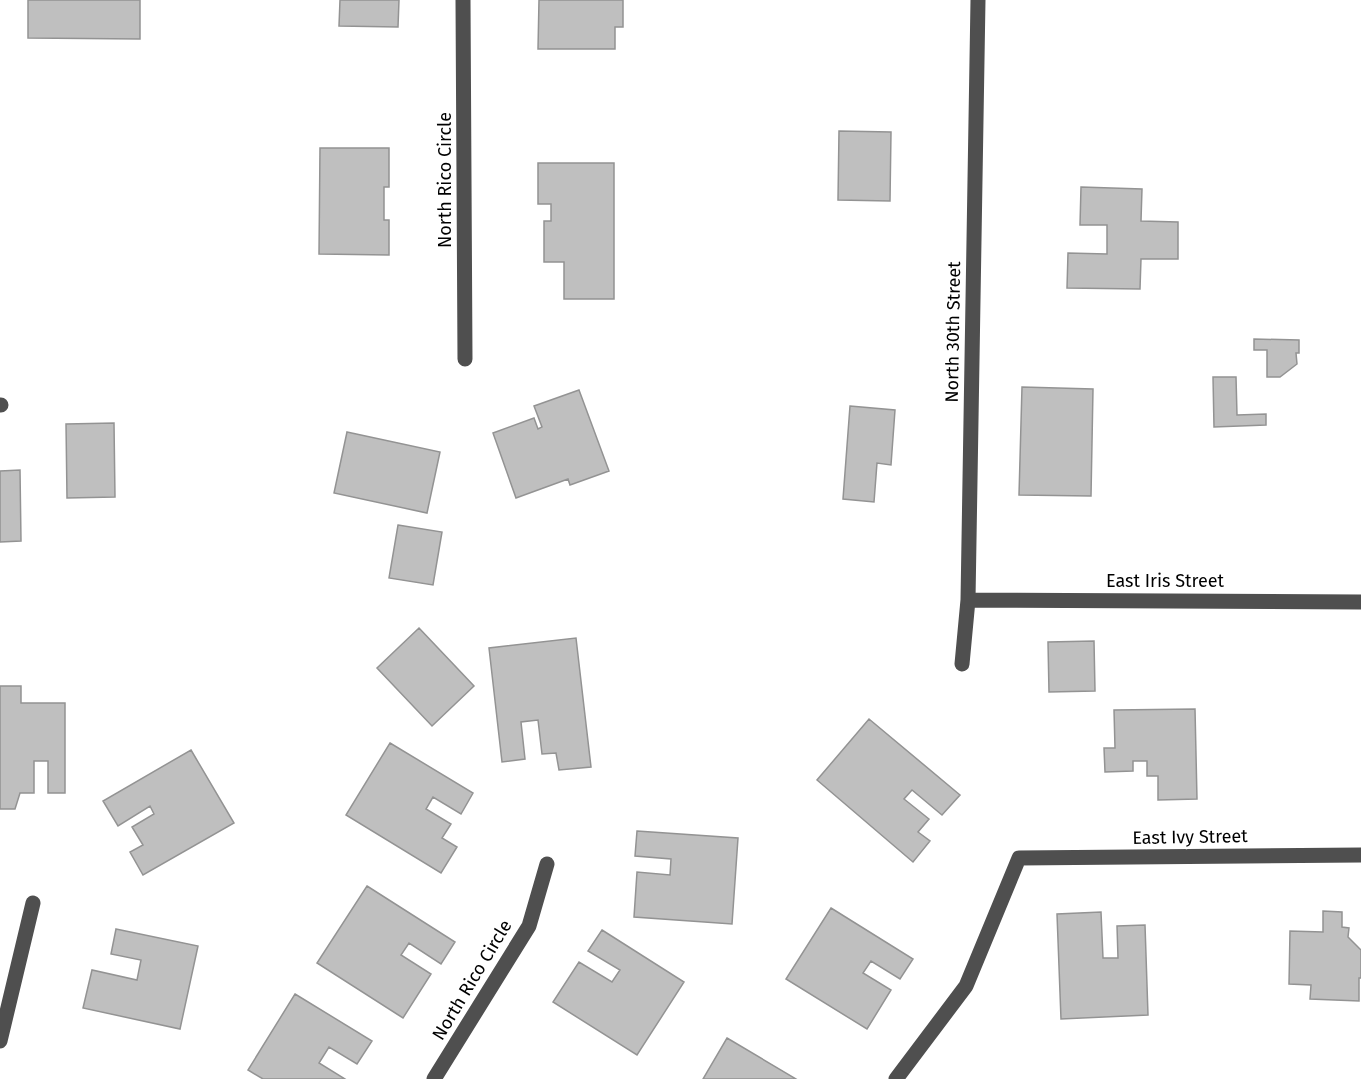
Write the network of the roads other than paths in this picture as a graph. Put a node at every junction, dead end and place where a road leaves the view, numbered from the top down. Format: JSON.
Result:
{"nodes":[{"id":1,"x":463,"y":0,"type":"edge"},
{"id":2,"x":978,"y":0,"type":"edge"},
{"id":3,"x":465,"y":359,"type":"dead end"},
{"id":4,"x":968,"y":600,"type":"junction"},
{"id":5,"x":1361,"y":602,"type":"edge"},
{"id":6,"x":962,"y":664,"type":"dead end"},
{"id":7,"x":1361,"y":855,"type":"edge"},
{"id":8,"x":547,"y":864,"type":"dead end"},
{"id":9,"x":33,"y":903,"type":"dead end"},
{"id":10,"x":0,"y":1041,"type":"edge"},
{"id":11,"x":434,"y":1079,"type":"edge"},
{"id":12,"x":896,"y":1079,"type":"edge"}],
"edges":[{"from":1,"to":3,"type":"street","name":"North Rico Circle"},
{"from":2,"to":4,"type":"street","name":"North 30th Street"},
{"from":4,"to":5,"type":"street","name":"East Iris Street"},
{"from":4,"to":6,"type":"street","name":"North 30th Street"},
{"from":7,"to":12,"type":"street","name":"East Ivy Street"},
{"from":8,"to":11,"type":"street","name":"North Rico Circle"},
{"from":9,"to":10,"type":"street"}]}
